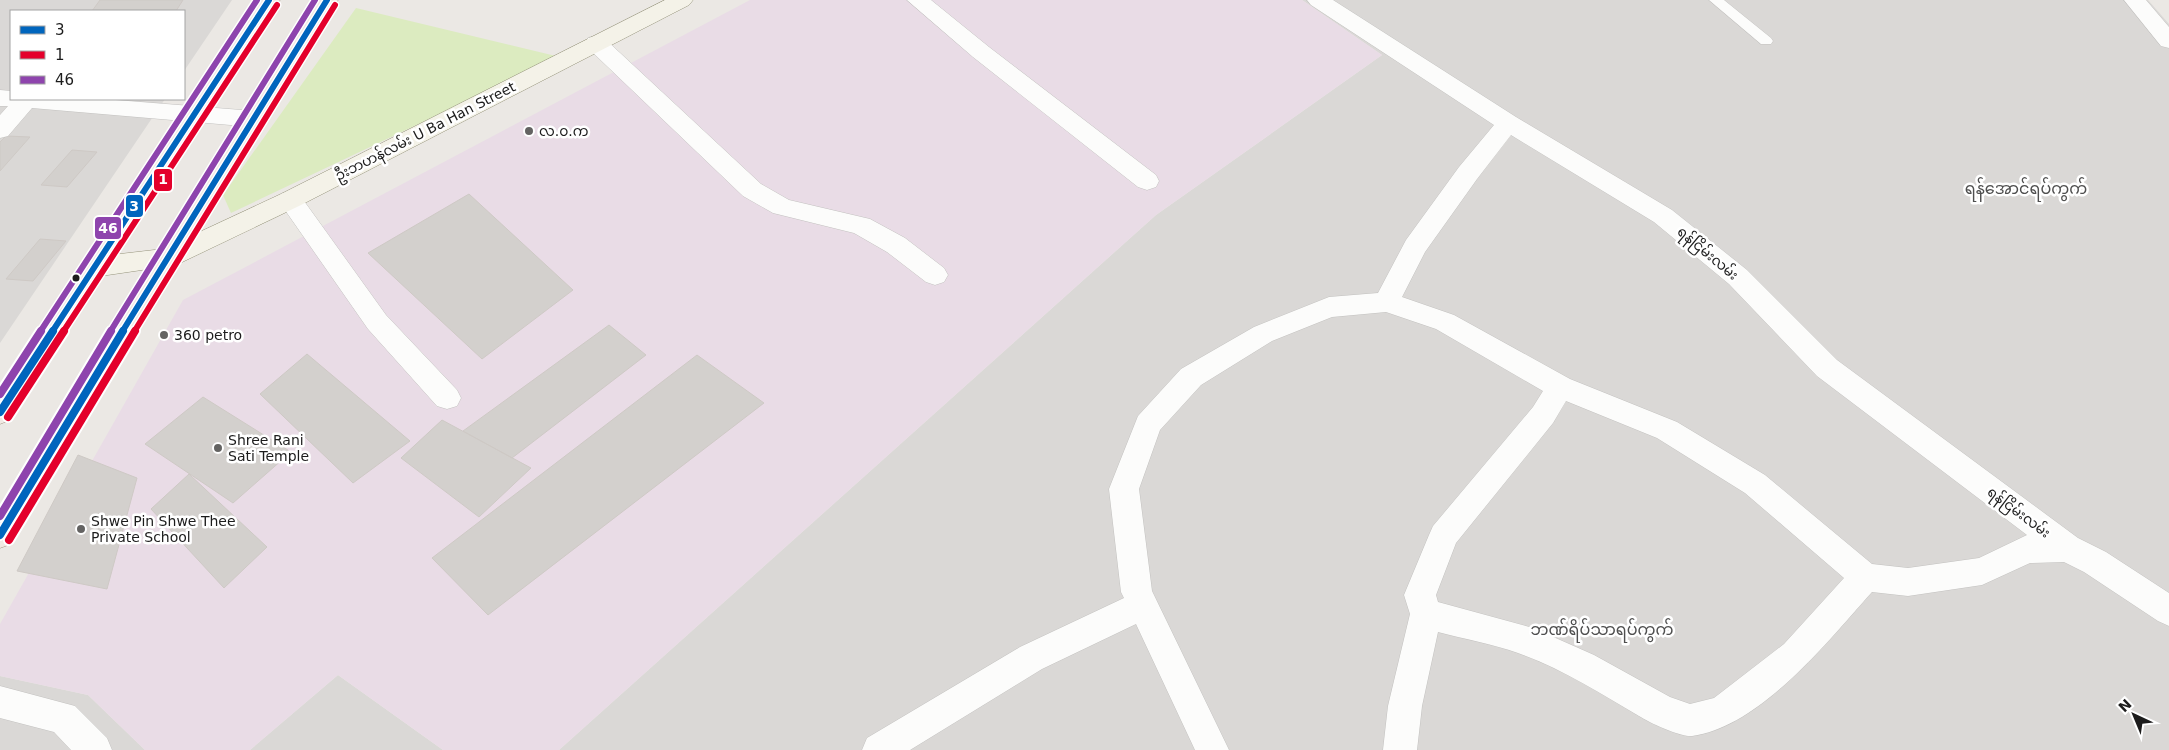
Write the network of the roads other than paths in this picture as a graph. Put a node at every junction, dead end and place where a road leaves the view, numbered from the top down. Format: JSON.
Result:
{"nodes":[{"id":1,"x":269,"y":0,"type":"edge"},
{"id":2,"x":327,"y":0,"type":"edge"},
{"id":3,"x":682,"y":0,"type":"edge"},
{"id":4,"x":918,"y":0,"type":"edge"},
{"id":5,"x":1318,"y":0,"type":"edge"},
{"id":6,"x":1716,"y":0,"type":"edge"},
{"id":7,"x":2134,"y":0,"type":"edge"},
{"id":8,"x":1766,"y":41,"type":"dead end"},
{"id":9,"x":2169,"y":41,"type":"edge"},
{"id":10,"x":596,"y":43,"type":"junction"},
{"id":11,"x":17,"y":100,"type":"edge"},
{"id":12,"x":26,"y":101,"type":"junction"},
{"id":13,"x":195,"y":114,"type":"junction"},
{"id":14,"x":254,"y":119,"type":"junction"},
{"id":15,"x":1508,"y":123,"type":"junction"},
{"id":16,"x":0,"y":130,"type":"edge"},
{"id":17,"x":1148,"y":181,"type":"dead end"},
{"id":18,"x":290,"y":200,"type":"junction"},
{"id":19,"x":167,"y":258,"type":"junction"},
{"id":20,"x":94,"y":267,"type":"junction"},
{"id":21,"x":936,"y":275,"type":"dead end"},
{"id":22,"x":1386,"y":302,"type":"junction"},
{"id":23,"x":1560,"y":387,"type":"junction"},
{"id":24,"x":448,"y":398,"type":"dead end"},
{"id":25,"x":0,"y":412,"type":"edge"},
{"id":26,"x":0,"y":535,"type":"edge"},
{"id":27,"x":2067,"y":548,"type":"junction"},
{"id":28,"x":1866,"y":577,"type":"junction"},
{"id":29,"x":1143,"y":605,"type":"junction"},
{"id":30,"x":2169,"y":611,"type":"edge"},
{"id":31,"x":1426,"y":614,"type":"junction"},
{"id":32,"x":0,"y":702,"type":"edge"},
{"id":33,"x":95,"y":750,"type":"edge"},
{"id":34,"x":880,"y":750,"type":"edge"},
{"id":35,"x":1212,"y":750,"type":"edge"},
{"id":36,"x":1400,"y":750,"type":"edge"}],
"edges":[{"from":1,"to":13,"type":"main road"},
{"from":2,"to":14,"type":"main road"},
{"from":3,"to":10,"type":"street","name":"ဦးဘဟန်လမ်း U Ba Han Street"},
{"from":4,"to":17,"type":"street"},
{"from":5,"to":15,"type":"street","name":"ရန်ငြိမ်းလမ်း"},
{"from":6,"to":8,"type":"lane"},
{"from":7,"to":9,"type":"street"},
{"from":10,"to":18,"type":"street","name":"ဦးဘဟန်လမ်း U Ba Han Street"},
{"from":10,"to":21,"type":"street"},
{"from":11,"to":12,"type":"street"},
{"from":12,"to":13,"type":"street"},
{"from":12,"to":16,"type":"street"},
{"from":13,"to":14,"type":"street"},
{"from":13,"to":20,"type":"main road"},
{"from":14,"to":19,"type":"main road"},
{"from":15,"to":22,"type":"street"},
{"from":15,"to":27,"type":"street","name":"ရန်ငြိမ်းလမ်း"},
{"from":18,"to":19,"type":"street","name":"ဦးဘဟန်လမ်း U Ba Han Street"},
{"from":18,"to":24,"type":"street"},
{"from":19,"to":20,"type":"street","name":"ဦးဘဟန်လမ်း U Ba Han Street"},
{"from":19,"to":26,"type":"main road"},
{"from":20,"to":25,"type":"main road"},
{"from":22,"to":23,"type":"street"},
{"from":22,"to":29,"type":"street"},
{"from":23,"to":28,"type":"street"},
{"from":23,"to":31,"type":"street"},
{"from":27,"to":28,"type":"street"},
{"from":27,"to":30,"type":"street","name":"ရန်ငြိမ်းလမ်း"},
{"from":28,"to":31,"type":"street"},
{"from":29,"to":34,"type":"street"},
{"from":29,"to":35,"type":"street"},
{"from":31,"to":36,"type":"street"},
{"from":32,"to":33,"type":"street"}]}
